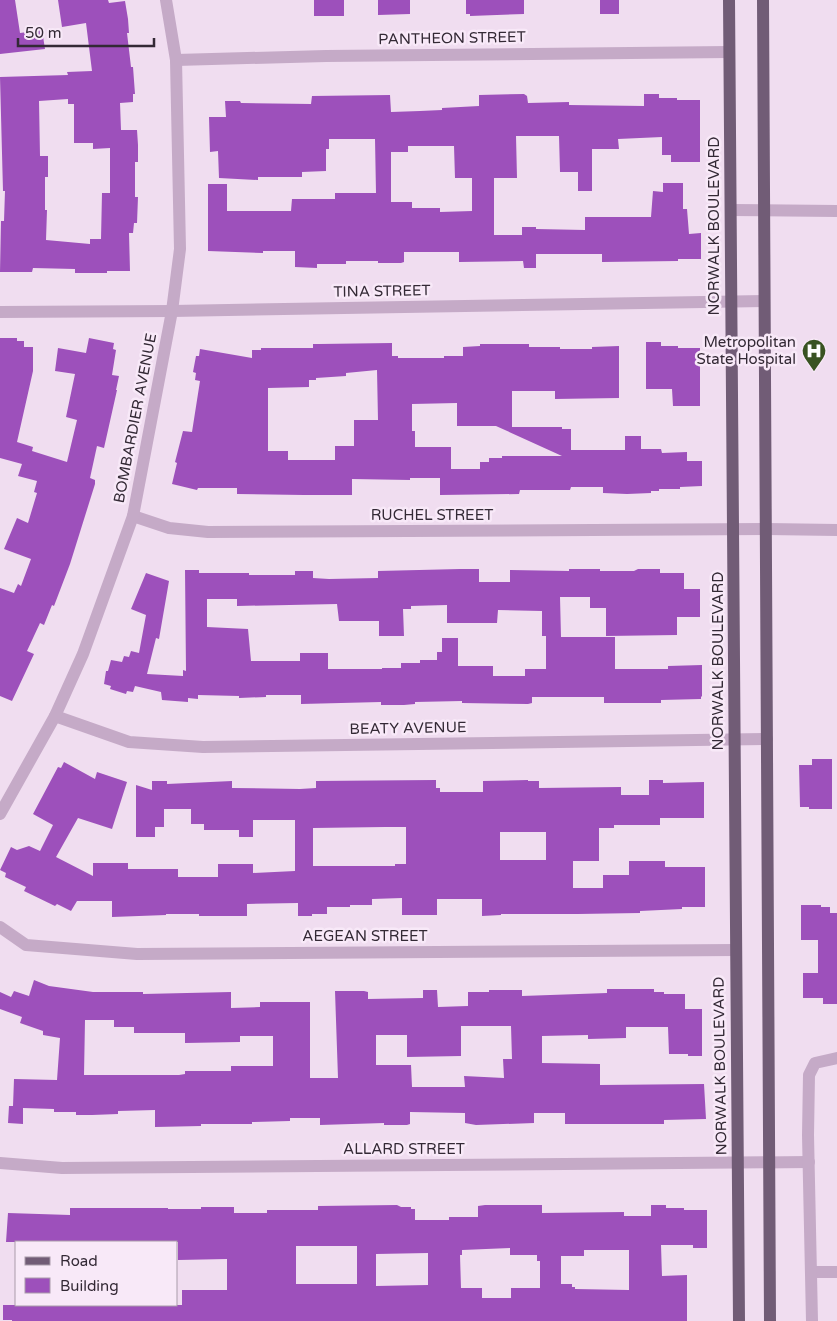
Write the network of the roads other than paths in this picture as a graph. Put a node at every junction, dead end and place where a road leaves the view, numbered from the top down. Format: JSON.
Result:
{"nodes":[{"id":1,"x":166,"y":0,"type":"edge"},
{"id":2,"x":729,"y":0,"type":"edge"},
{"id":3,"x":763,"y":0,"type":"edge"},
{"id":4,"x":729,"y":52,"type":"junction"},
{"id":5,"x":176,"y":60,"type":"junction"},
{"id":6,"x":731,"y":210,"type":"junction"},
{"id":7,"x":764,"y":210,"type":"junction"},
{"id":8,"x":837,"y":211,"type":"edge"},
{"id":9,"x":764,"y":301,"type":"junction"},
{"id":10,"x":731,"y":302,"type":"junction"},
{"id":11,"x":172,"y":311,"type":"junction"},
{"id":12,"x":0,"y":312,"type":"edge"},
{"id":13,"x":133,"y":516,"type":"junction"},
{"id":14,"x":767,"y":529,"type":"junction"},
{"id":15,"x":734,"y":530,"type":"junction"},
{"id":16,"x":837,"y":530,"type":"edge"},
{"id":17,"x":55,"y":716,"type":"junction"},
{"id":18,"x":767,"y":739,"type":"junction"},
{"id":19,"x":734,"y":740,"type":"junction"},
{"id":20,"x":0,"y":814,"type":"edge"},
{"id":21,"x":0,"y":927,"type":"edge"},
{"id":22,"x":736,"y":950,"type":"junction"},
{"id":23,"x":837,"y":1058,"type":"edge"},
{"id":24,"x":738,"y":1162,"type":"junction"},
{"id":25,"x":770,"y":1162,"type":"junction"},
{"id":26,"x":809,"y":1162,"type":"junction"},
{"id":27,"x":0,"y":1163,"type":"edge"},
{"id":28,"x":811,"y":1272,"type":"junction"},
{"id":29,"x":837,"y":1272,"type":"edge"},
{"id":30,"x":739,"y":1321,"type":"edge"},
{"id":31,"x":770,"y":1321,"type":"edge"},
{"id":32,"x":812,"y":1321,"type":"edge"}],
"edges":[{"from":1,"to":5,"type":"street","name":"BOMBARDIER AVENUE"},
{"from":2,"to":4,"type":"main road","name":"NORWALK BOULEVARD"},
{"from":3,"to":7,"type":"main road"},
{"from":4,"to":5,"type":"street","name":"PANTHEON STREET"},
{"from":4,"to":6,"type":"main road","name":"NORWALK BOULEVARD"},
{"from":5,"to":11,"type":"street","name":"BOMBARDIER AVENUE"},
{"from":6,"to":7,"type":"street"},
{"from":6,"to":10,"type":"main road","name":"NORWALK BOULEVARD"},
{"from":7,"to":8,"type":"street"},
{"from":7,"to":9,"type":"main road"},
{"from":9,"to":10,"type":"street","name":"TINA STREET"},
{"from":9,"to":14,"type":"main road"},
{"from":10,"to":11,"type":"street","name":"TINA STREET"},
{"from":10,"to":15,"type":"main road","name":"NORWALK BOULEVARD"},
{"from":11,"to":12,"type":"street","name":"TINA STREET"},
{"from":11,"to":13,"type":"street","name":"BOMBARDIER AVENUE"},
{"from":13,"to":15,"type":"street","name":"RUCHEL STREET"},
{"from":13,"to":17,"type":"street","name":"BOMBARDIER AVENUE"},
{"from":14,"to":15,"type":"street","name":"RUCHEL STREET"},
{"from":14,"to":16,"type":"street","name":"RUCHEL STREET"},
{"from":14,"to":18,"type":"main road"},
{"from":15,"to":19,"type":"main road","name":"NORWALK BOULEVARD"},
{"from":17,"to":19,"type":"street","name":"BEATY AVENUE"},
{"from":17,"to":20,"type":"street","name":"BOMBARDIER AVENUE"},
{"from":18,"to":19,"type":"street","name":"BEATY AVENUE"},
{"from":18,"to":25,"type":"main road"},
{"from":19,"to":22,"type":"main road","name":"NORWALK BOULEVARD"},
{"from":21,"to":22,"type":"street","name":"AEGEAN STREET"},
{"from":22,"to":24,"type":"main road","name":"NORWALK BOULEVARD"},
{"from":23,"to":26,"type":"street"},
{"from":24,"to":25,"type":"street","name":"ALLARD STREET"},
{"from":24,"to":27,"type":"street","name":"ALLARD STREET"},
{"from":24,"to":30,"type":"main road","name":"NORWALK BOULEVARD"},
{"from":25,"to":26,"type":"street","name":"ALLARD STREET"},
{"from":25,"to":31,"type":"main road"},
{"from":26,"to":28,"type":"street"},
{"from":28,"to":29,"type":"street"},
{"from":28,"to":32,"type":"street"}]}
